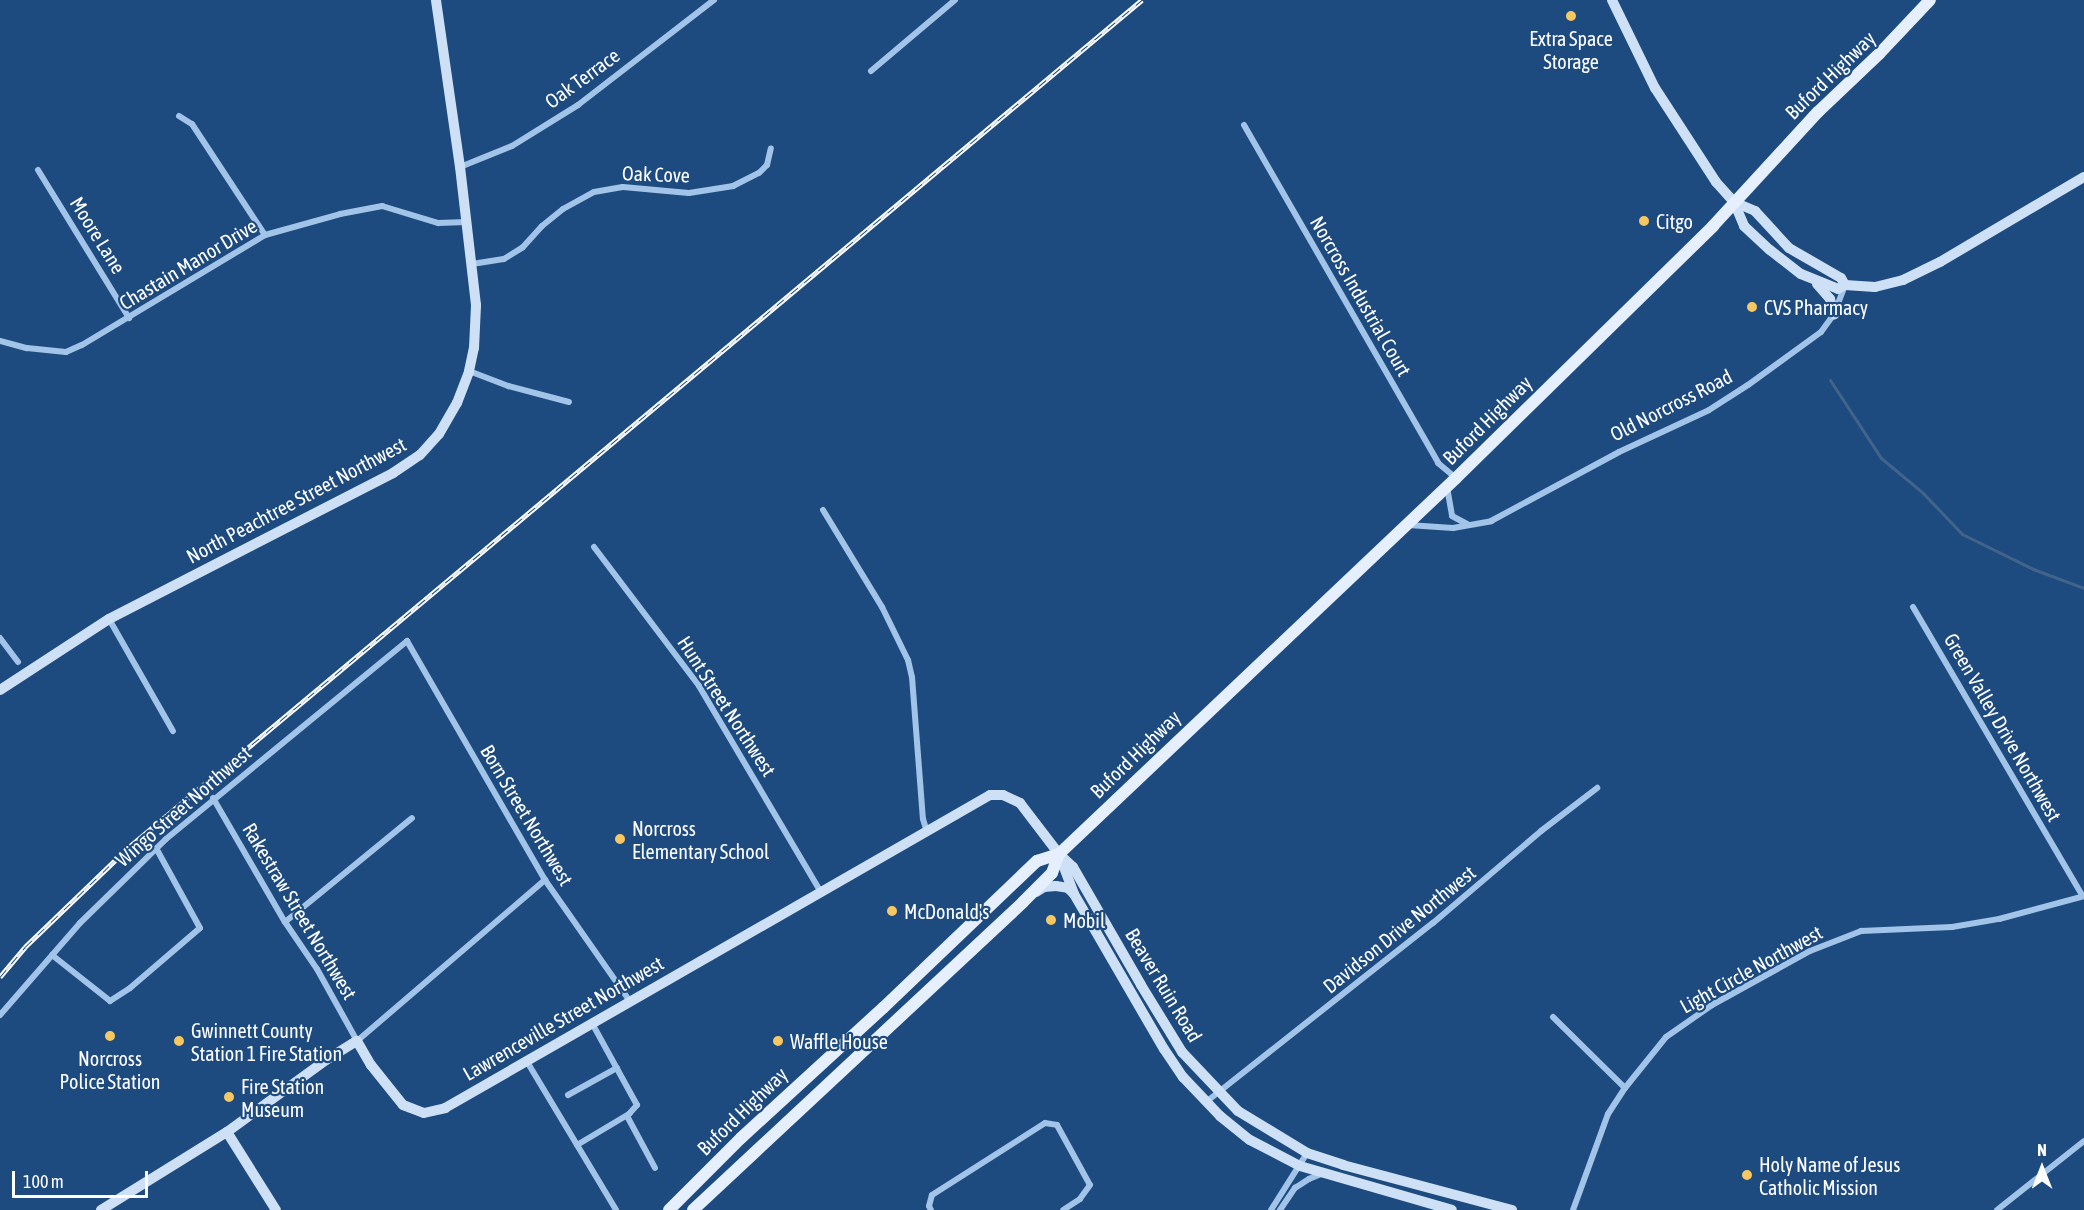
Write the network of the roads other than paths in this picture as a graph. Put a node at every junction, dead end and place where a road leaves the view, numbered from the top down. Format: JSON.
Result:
{"nodes":[{"id":1,"x":436,"y":0,"type":"edge"},
{"id":2,"x":714,"y":0,"type":"edge"},
{"id":3,"x":955,"y":0,"type":"edge"},
{"id":4,"x":1612,"y":0,"type":"edge"},
{"id":5,"x":1930,"y":0,"type":"edge"},
{"id":6,"x":871,"y":71,"type":"dead end"},
{"id":7,"x":179,"y":116,"type":"dead end"},
{"id":8,"x":1244,"y":125,"type":"dead end"},
{"id":9,"x":771,"y":148,"type":"dead end"},
{"id":10,"x":460,"y":167,"type":"junction"},
{"id":11,"x":38,"y":170,"type":"dead end"},
{"id":12,"x":2084,"y":177,"type":"edge"},
{"id":13,"x":1734,"y":202,"type":"junction"},
{"id":14,"x":467,"y":222,"type":"junction"},
{"id":15,"x":265,"y":235,"type":"junction"},
{"id":16,"x":472,"y":264,"type":"junction"},
{"id":17,"x":1809,"y":279,"type":"junction"},
{"id":18,"x":1845,"y":285,"type":"junction"},
{"id":19,"x":1834,"y":314,"type":"junction"},
{"id":20,"x":129,"y":318,"type":"junction"},
{"id":21,"x":0,"y":341,"type":"edge"},
{"id":22,"x":469,"y":371,"type":"junction"},
{"id":23,"x":569,"y":402,"type":"dead end"},
{"id":24,"x":1452,"y":482,"type":"junction"},
{"id":25,"x":823,"y":510,"type":"dead end"},
{"id":26,"x":1407,"y":525,"type":"junction"},
{"id":27,"x":1467,"y":525,"type":"junction"},
{"id":28,"x":594,"y":547,"type":"dead end"},
{"id":29,"x":1913,"y":607,"type":"dead end"},
{"id":30,"x":109,"y":619,"type":"junction"},
{"id":31,"x":0,"y":638,"type":"edge"},
{"id":32,"x":407,"y":641,"type":"joint"},
{"id":33,"x":18,"y":662,"type":"dead end"},
{"id":34,"x":0,"y":690,"type":"edge"},
{"id":35,"x":173,"y":731,"type":"dead end"},
{"id":36,"x":1598,"y":788,"type":"dead end"},
{"id":37,"x":213,"y":798,"type":"junction"},
{"id":38,"x":412,"y":818,"type":"dead end"},
{"id":39,"x":927,"y":832,"type":"junction"},
{"id":40,"x":156,"y":848,"type":"junction"},
{"id":41,"x":1059,"y":854,"type":"junction"},
{"id":42,"x":545,"y":880,"type":"junction"},
{"id":43,"x":821,"y":892,"type":"junction"},
{"id":44,"x":1074,"y":894,"type":"junction"},
{"id":45,"x":2083,"y":896,"type":"edge"},
{"id":46,"x":1023,"y":902,"type":"junction"},
{"id":47,"x":285,"y":922,"type":"junction"},
{"id":48,"x":52,"y":955,"type":"junction"},
{"id":49,"x":629,"y":1000,"type":"junction"},
{"id":50,"x":0,"y":1015,"type":"edge"},
{"id":51,"x":1553,"y":1017,"type":"dead end"},
{"id":52,"x":592,"y":1022,"type":"junction"},
{"id":53,"x":864,"y":1025,"type":"junction"},
{"id":54,"x":876,"y":1038,"type":"junction"},
{"id":55,"x":357,"y":1041,"type":"junction"},
{"id":56,"x":526,"y":1060,"type":"junction"},
{"id":57,"x":617,"y":1068,"type":"junction"},
{"id":58,"x":1625,"y":1088,"type":"junction"},
{"id":59,"x":1218,"y":1092,"type":"junction"},
{"id":60,"x":568,"y":1095,"type":"dead end"},
{"id":61,"x":1206,"y":1102,"type":"junction"},
{"id":62,"x":627,"y":1116,"type":"junction"},
{"id":63,"x":227,"y":1132,"type":"junction"},
{"id":64,"x":2084,"y":1141,"type":"edge"},
{"id":65,"x":577,"y":1146,"type":"junction"},
{"id":66,"x":1307,"y":1153,"type":"junction"},
{"id":67,"x":1300,"y":1166,"type":"junction"},
{"id":68,"x":656,"y":1168,"type":"dead end"},
{"id":69,"x":1322,"y":1174,"type":"junction"},
{"id":70,"x":101,"y":1210,"type":"edge"},
{"id":71,"x":276,"y":1210,"type":"edge"},
{"id":72,"x":616,"y":1210,"type":"edge"},
{"id":73,"x":669,"y":1210,"type":"edge"},
{"id":74,"x":693,"y":1210,"type":"edge"},
{"id":75,"x":931,"y":1210,"type":"edge"},
{"id":76,"x":1063,"y":1210,"type":"edge"},
{"id":77,"x":1271,"y":1210,"type":"edge"},
{"id":78,"x":1280,"y":1210,"type":"edge"},
{"id":79,"x":1452,"y":1210,"type":"edge"},
{"id":80,"x":1512,"y":1210,"type":"edge"},
{"id":81,"x":1573,"y":1210,"type":"edge"},
{"id":82,"x":1997,"y":1210,"type":"edge"}],
"edges":[{"from":1,"to":10,"type":"street","name":"North Peachtree Street Northwest"},
{"from":2,"to":10,"type":"street","name":"Oak Terrace"},
{"from":3,"to":6,"type":"street"},
{"from":4,"to":13,"type":"street"},
{"from":5,"to":13,"type":"main road","name":"Buford Highway"},
{"from":7,"to":15,"type":"street"},
{"from":8,"to":24,"type":"street","name":"Norcross Industrial Court"},
{"from":9,"to":16,"type":"street","name":"Oak Cove"},
{"from":10,"to":14,"type":"street","name":"North Peachtree Street Northwest"},
{"from":11,"to":20,"type":"street","name":"Moore Lane"},
{"from":12,"to":18,"type":"street"},
{"from":13,"to":17,"type":"street"},
{"from":13,"to":18,"type":"street"},
{"from":13,"to":24,"type":"main road","name":"Buford Highway"},
{"from":14,"to":15,"type":"street","name":"Chastain Manor Drive"},
{"from":14,"to":16,"type":"street","name":"North Peachtree Street Northwest"},
{"from":15,"to":20,"type":"street","name":"Chastain Manor Drive"},
{"from":16,"to":22,"type":"street","name":"North Peachtree Street Northwest"},
{"from":17,"to":18,"type":"street"},
{"from":17,"to":19,"type":"street"},
{"from":18,"to":19,"type":"street","name":"Old Norcross Road"},
{"from":19,"to":27,"type":"street","name":"Old Norcross Road"},
{"from":20,"to":21,"type":"street","name":"Chastain Manor Drive"},
{"from":22,"to":23,"type":"street"},
{"from":22,"to":30,"type":"street","name":"North Peachtree Street Northwest"},
{"from":24,"to":26,"type":"main road","name":"Buford Highway"},
{"from":24,"to":27,"type":"street"},
{"from":25,"to":39,"type":"street"},
{"from":26,"to":27,"type":"street","name":"Old Norcross Road"},
{"from":26,"to":41,"type":"main road","name":"Buford Highway"},
{"from":28,"to":43,"type":"street","name":"Hunt Street Northwest"},
{"from":29,"to":45,"type":"street","name":"Green Valley Drive Northwest"},
{"from":30,"to":34,"type":"street","name":"North Peachtree Street Northwest"},
{"from":30,"to":35,"type":"street"},
{"from":31,"to":33,"type":"street"},
{"from":32,"to":37,"type":"street","name":"Wingo Street Northwest"},
{"from":32,"to":42,"type":"street","name":"Born Street Northwest"},
{"from":36,"to":59,"type":"street","name":"Davidson Drive Northwest"},
{"from":37,"to":40,"type":"street","name":"Wingo Street Northwest"},
{"from":37,"to":47,"type":"street","name":"Rakestraw Street Northwest"},
{"from":38,"to":47,"type":"street"},
{"from":39,"to":41,"type":"street","name":"Lawrenceville Street Northwest"},
{"from":39,"to":43,"type":"street","name":"Lawrenceville Street Northwest"},
{"from":40,"to":48,"type":"street","name":"Wingo Street Northwest"},
{"from":40,"to":48,"type":"street"},
{"from":41,"to":44,"type":"street","name":"Beaver Ruin Road"},
{"from":41,"to":46,"type":"main road","name":"Buford Highway"},
{"from":41,"to":53,"type":"main road","name":"Buford Highway"},
{"from":41,"to":59,"type":"street","name":"Beaver Ruin Road"},
{"from":42,"to":49,"type":"street","name":"Born Street Northwest"},
{"from":42,"to":55,"type":"street"},
{"from":43,"to":49,"type":"street","name":"Lawrenceville Street Northwest"},
{"from":44,"to":46,"type":"street"},
{"from":44,"to":61,"type":"street","name":"Beaver Ruin Road"},
{"from":45,"to":58,"type":"street","name":"Light Circle Northwest"},
{"from":46,"to":54,"type":"main road","name":"Buford Highway"},
{"from":47,"to":55,"type":"street","name":"Rakestraw Street Northwest"},
{"from":48,"to":50,"type":"street","name":"Wingo Street Northwest"},
{"from":49,"to":52,"type":"street","name":"Lawrenceville Street Northwest"},
{"from":51,"to":58,"type":"street"},
{"from":52,"to":56,"type":"street","name":"Lawrenceville Street Northwest"},
{"from":52,"to":57,"type":"street"},
{"from":53,"to":54,"type":"main road"},
{"from":53,"to":73,"type":"main road","name":"Buford Highway"},
{"from":54,"to":74,"type":"main road","name":"Buford Highway"},
{"from":55,"to":56,"type":"street","name":"Lawrenceville Street Northwest"},
{"from":55,"to":63,"type":"street"},
{"from":56,"to":65,"type":"street"},
{"from":57,"to":60,"type":"street"},
{"from":57,"to":62,"type":"street"},
{"from":58,"to":81,"type":"street","name":"Light Circle Northwest"},
{"from":59,"to":61,"type":"street","name":"Davidson Drive Northwest"},
{"from":59,"to":66,"type":"street","name":"Beaver Ruin Road"},
{"from":61,"to":67,"type":"street","name":"Beaver Ruin Road"},
{"from":62,"to":65,"type":"street"},
{"from":62,"to":68,"type":"street"},
{"from":63,"to":70,"type":"street"},
{"from":63,"to":71,"type":"street"},
{"from":64,"to":82,"type":"street"},
{"from":65,"to":72,"type":"street"},
{"from":66,"to":67,"type":"street"},
{"from":66,"to":80,"type":"street","name":"Beaver Ruin Road"},
{"from":67,"to":69,"type":"street","name":"Beaver Ruin Road"},
{"from":67,"to":77,"type":"street"},
{"from":69,"to":78,"type":"street"},
{"from":69,"to":79,"type":"street","name":"Beaver Ruin Road"},
{"from":75,"to":76,"type":"street"}]}
